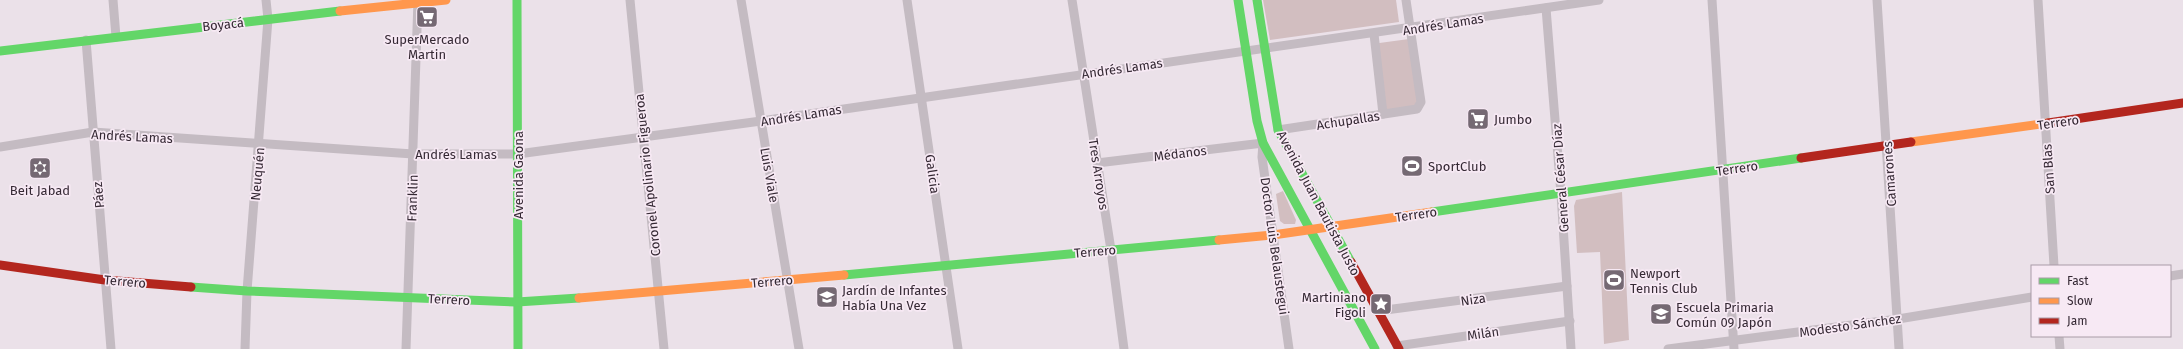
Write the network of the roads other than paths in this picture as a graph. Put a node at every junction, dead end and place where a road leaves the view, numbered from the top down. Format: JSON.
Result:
{"nodes":[{"id":1,"x":113,"y":0,"type":"edge"},
{"id":2,"x":266,"y":0,"type":"edge"},
{"id":3,"x":446,"y":0,"type":"edge"},
{"id":4,"x":518,"y":0,"type":"edge"},
{"id":5,"x":630,"y":0,"type":"edge"},
{"id":6,"x":741,"y":0,"type":"edge"},
{"id":7,"x":907,"y":0,"type":"edge"},
{"id":8,"x":1072,"y":0,"type":"edge"},
{"id":9,"x":1238,"y":0,"type":"edge"},
{"id":10,"x":1257,"y":0,"type":"edge"},
{"id":11,"x":1406,"y":0,"type":"edge"},
{"id":12,"x":1599,"y":0,"type":"edge"},
{"id":13,"x":1712,"y":0,"type":"edge"},
{"id":14,"x":1877,"y":0,"type":"edge"},
{"id":15,"x":2038,"y":0,"type":"edge"},
{"id":16,"x":418,"y":2,"type":"edge"},
{"id":17,"x":1568,"y":2,"type":"edge"},
{"id":18,"x":1546,"y":8,"type":"junction"},
{"id":19,"x":268,"y":19,"type":"junction"},
{"id":20,"x":1411,"y":28,"type":"junction"},
{"id":21,"x":1374,"y":34,"type":"junction"},
{"id":22,"x":116,"y":37,"type":"junction"},
{"id":23,"x":86,"y":40,"type":"junction"},
{"id":24,"x":1264,"y":48,"type":"junction"},
{"id":25,"x":0,"y":51,"type":"edge"},
{"id":26,"x":1246,"y":51,"type":"junction"},
{"id":27,"x":1083,"y":73,"type":"junction"},
{"id":28,"x":922,"y":97,"type":"junction"},
{"id":29,"x":2183,"y":103,"type":"edge"},
{"id":30,"x":1383,"y":114,"type":"junction"},
{"id":31,"x":761,"y":121,"type":"junction"},
{"id":32,"x":2045,"y":124,"type":"junction"},
{"id":33,"x":1278,"y":130,"type":"junction"},
{"id":34,"x":93,"y":132,"type":"junction"},
{"id":35,"x":643,"y":136,"type":"junction"},
{"id":36,"x":1263,"y":143,"type":"junction"},
{"id":37,"x":260,"y":145,"type":"junction"},
{"id":38,"x":0,"y":147,"type":"edge"},
{"id":39,"x":1888,"y":147,"type":"junction"},
{"id":40,"x":413,"y":154,"type":"junction"},
{"id":41,"x":518,"y":154,"type":"junction"},
{"id":42,"x":1097,"y":163,"type":"junction"},
{"id":43,"x":1723,"y":169,"type":"junction"},
{"id":44,"x":1561,"y":194,"type":"junction"},
{"id":45,"x":1330,"y":226,"type":"junction"},
{"id":46,"x":1310,"y":230,"type":"junction"},
{"id":47,"x":1273,"y":235,"type":"junction"},
{"id":48,"x":1111,"y":250,"type":"junction"},
{"id":49,"x":946,"y":264,"type":"junction"},
{"id":50,"x":0,"y":265,"type":"edge"},
{"id":51,"x":2054,"y":265,"type":"edge"},
{"id":52,"x":2183,"y":274,"type":"edge"},
{"id":53,"x":2171,"y":276,"type":"edge"},
{"id":54,"x":788,"y":279,"type":"junction"},
{"id":55,"x":105,"y":280,"type":"junction"},
{"id":56,"x":1567,"y":286,"type":"junction"},
{"id":57,"x":247,"y":291,"type":"junction"},
{"id":58,"x":658,"y":292,"type":"junction"},
{"id":59,"x":408,"y":297,"type":"junction"},
{"id":60,"x":2031,"y":297,"type":"edge"},
{"id":61,"x":517,"y":302,"type":"junction"},
{"id":62,"x":1378,"y":311,"type":"junction"},
{"id":63,"x":1898,"y":319,"type":"junction"},
{"id":64,"x":1570,"y":321,"type":"junction"},
{"id":65,"x":2059,"y":337,"type":"edge"},
{"id":66,"x":1734,"y":345,"type":"edge"},
{"id":67,"x":1398,"y":347,"type":"edge"},
{"id":68,"x":111,"y":349,"type":"edge"},
{"id":69,"x":245,"y":349,"type":"edge"},
{"id":70,"x":406,"y":349,"type":"edge"},
{"id":71,"x":518,"y":349,"type":"edge"},
{"id":72,"x":664,"y":349,"type":"edge"},
{"id":73,"x":799,"y":349,"type":"edge"},
{"id":74,"x":958,"y":349,"type":"edge"},
{"id":75,"x":1124,"y":349,"type":"edge"},
{"id":76,"x":1289,"y":349,"type":"edge"},
{"id":77,"x":1375,"y":349,"type":"edge"},
{"id":78,"x":1571,"y":349,"type":"edge"},
{"id":79,"x":1668,"y":349,"type":"edge"},
{"id":80,"x":1899,"y":349,"type":"edge"},
{"id":81,"x":2060,"y":349,"type":"edge"}],
"edges":[{"from":1,"to":22,"type":"street"},
{"from":2,"to":19,"type":"street","name":"Neuquén"},
{"from":3,"to":16,"type":"street","name":"Boyacá"},
{"from":4,"to":41,"type":"street","name":"Avenida Gaona"},
{"from":5,"to":35,"type":"street","name":"Coronel Apolinario Figueroa"},
{"from":6,"to":31,"type":"street","name":"Luis Viale"},
{"from":7,"to":28,"type":"street","name":"Galicia"},
{"from":8,"to":27,"type":"street","name":"Tres Arroyos"},
{"from":9,"to":26,"type":"street","name":"Avenida Juan Bautista Justo"},
{"from":10,"to":24,"type":"street","name":"Avenida Juan Bautista Justo"},
{"from":11,"to":20,"type":"street"},
{"from":12,"to":17,"type":"street","name":"Andrés Lamas"},
{"from":13,"to":43,"type":"street"},
{"from":14,"to":39,"type":"street","name":"Camarones"},
{"from":15,"to":32,"type":"street","name":"San Blas"},
{"from":16,"to":19,"type":"street","name":"Boyacá"},
{"from":16,"to":40,"type":"street","name":"Franklin"},
{"from":17,"to":18,"type":"street","name":"Andrés Lamas"},
{"from":18,"to":20,"type":"street","name":"Andrés Lamas"},
{"from":18,"to":44,"type":"street","name":"General César Díaz"},
{"from":19,"to":22,"type":"street","name":"Boyacá"},
{"from":19,"to":37,"type":"street","name":"Neuquén"},
{"from":20,"to":21,"type":"street","name":"Andrés Lamas"},
{"from":20,"to":30,"type":"street","name":"Achupallas"},
{"from":21,"to":24,"type":"street","name":"Andrés Lamas"},
{"from":21,"to":30,"type":"street"},
{"from":22,"to":23,"type":"street","name":"Boyacá"},
{"from":23,"to":25,"type":"street","name":"Boyacá"},
{"from":23,"to":34,"type":"street","name":"Páez"},
{"from":24,"to":26,"type":"street","name":"Andrés Lamas"},
{"from":24,"to":33,"type":"street","name":"Avenida Juan Bautista Justo"},
{"from":26,"to":27,"type":"street","name":"Andrés Lamas"},
{"from":26,"to":36,"type":"street","name":"Avenida Juan Bautista Justo"},
{"from":27,"to":28,"type":"street","name":"Andrés Lamas"},
{"from":27,"to":42,"type":"street","name":"Tres Arroyos"},
{"from":28,"to":31,"type":"street","name":"Andrés Lamas"},
{"from":28,"to":49,"type":"street","name":"Galicia"},
{"from":29,"to":32,"type":"street","name":"Terrero"},
{"from":30,"to":33,"type":"street","name":"Achupallas"},
{"from":31,"to":35,"type":"street","name":"Andrés Lamas"},
{"from":31,"to":54,"type":"street","name":"Luis Viale"},
{"from":32,"to":39,"type":"street","name":"Terrero"},
{"from":32,"to":51,"type":"street","name":"San Blas"},
{"from":33,"to":45,"type":"street","name":"Avenida Juan Bautista Justo"},
{"from":34,"to":37,"type":"street","name":"Andrés Lamas"},
{"from":34,"to":38,"type":"street","name":"Andrés Lamas"},
{"from":34,"to":55,"type":"street","name":"Páez"},
{"from":35,"to":41,"type":"street","name":"Andrés Lamas"},
{"from":35,"to":58,"type":"street","name":"Coronel Apolinario Figueroa"},
{"from":36,"to":42,"type":"street","name":"Médanos"},
{"from":36,"to":46,"type":"street","name":"Avenida Juan Bautista Justo"},
{"from":36,"to":47,"type":"street","name":"Doctor Luis Belaustegui"},
{"from":37,"to":40,"type":"street","name":"Andrés Lamas"},
{"from":37,"to":57,"type":"street","name":"Neuquén"},
{"from":39,"to":43,"type":"street","name":"Terrero"},
{"from":39,"to":63,"type":"street","name":"Camarones"},
{"from":40,"to":41,"type":"street","name":"Andrés Lamas"},
{"from":40,"to":59,"type":"street","name":"Franklin"},
{"from":41,"to":61,"type":"street","name":"Avenida Gaona"},
{"from":42,"to":48,"type":"street","name":"Tres Arroyos"},
{"from":43,"to":44,"type":"street","name":"Terrero"},
{"from":43,"to":66,"type":"street"},
{"from":44,"to":45,"type":"street","name":"Terrero"},
{"from":44,"to":56,"type":"street","name":"General César Díaz"},
{"from":45,"to":46,"type":"street","name":"Terrero"},
{"from":45,"to":62,"type":"street","name":"Avenida Juan Bautista Justo"},
{"from":46,"to":47,"type":"street","name":"Terrero"},
{"from":46,"to":77,"type":"street","name":"Avenida Juan Bautista Justo"},
{"from":47,"to":48,"type":"street","name":"Terrero"},
{"from":47,"to":76,"type":"street","name":"Doctor Luis Belaustegui"},
{"from":48,"to":49,"type":"street","name":"Terrero"},
{"from":48,"to":75,"type":"street","name":"Tres Arroyos"},
{"from":49,"to":54,"type":"street","name":"Terrero"},
{"from":49,"to":74,"type":"street","name":"Galicia"},
{"from":50,"to":55,"type":"street","name":"Terrero"},
{"from":52,"to":53,"type":"street"},
{"from":54,"to":58,"type":"street","name":"Terrero"},
{"from":54,"to":73,"type":"street","name":"Luis Viale"},
{"from":55,"to":57,"type":"street","name":"Terrero"},
{"from":55,"to":68,"type":"street","name":"Páez"},
{"from":56,"to":62,"type":"street","name":"Niza"},
{"from":56,"to":64,"type":"street","name":"General César Díaz"},
{"from":57,"to":59,"type":"street","name":"Terrero"},
{"from":57,"to":69,"type":"street","name":"Neuquén"},
{"from":58,"to":61,"type":"street","name":"Terrero"},
{"from":58,"to":72,"type":"street","name":"Coronel Apolinario Figueroa"},
{"from":59,"to":61,"type":"street","name":"Terrero"},
{"from":59,"to":70,"type":"street","name":"Franklin"},
{"from":60,"to":63,"type":"street","name":"Modesto Sánchez"},
{"from":61,"to":71,"type":"street","name":"Avenida Gaona"},
{"from":62,"to":67,"type":"street","name":"Avenida Juan Bautista Justo"},
{"from":63,"to":66,"type":"street","name":"Modesto Sánchez"},
{"from":63,"to":80,"type":"street","name":"Camarones"},
{"from":64,"to":67,"type":"street","name":"Milán"},
{"from":64,"to":78,"type":"street","name":"General César Díaz"},
{"from":65,"to":81,"type":"street"},
{"from":66,"to":79,"type":"street","name":"Modesto Sánchez"}]}
